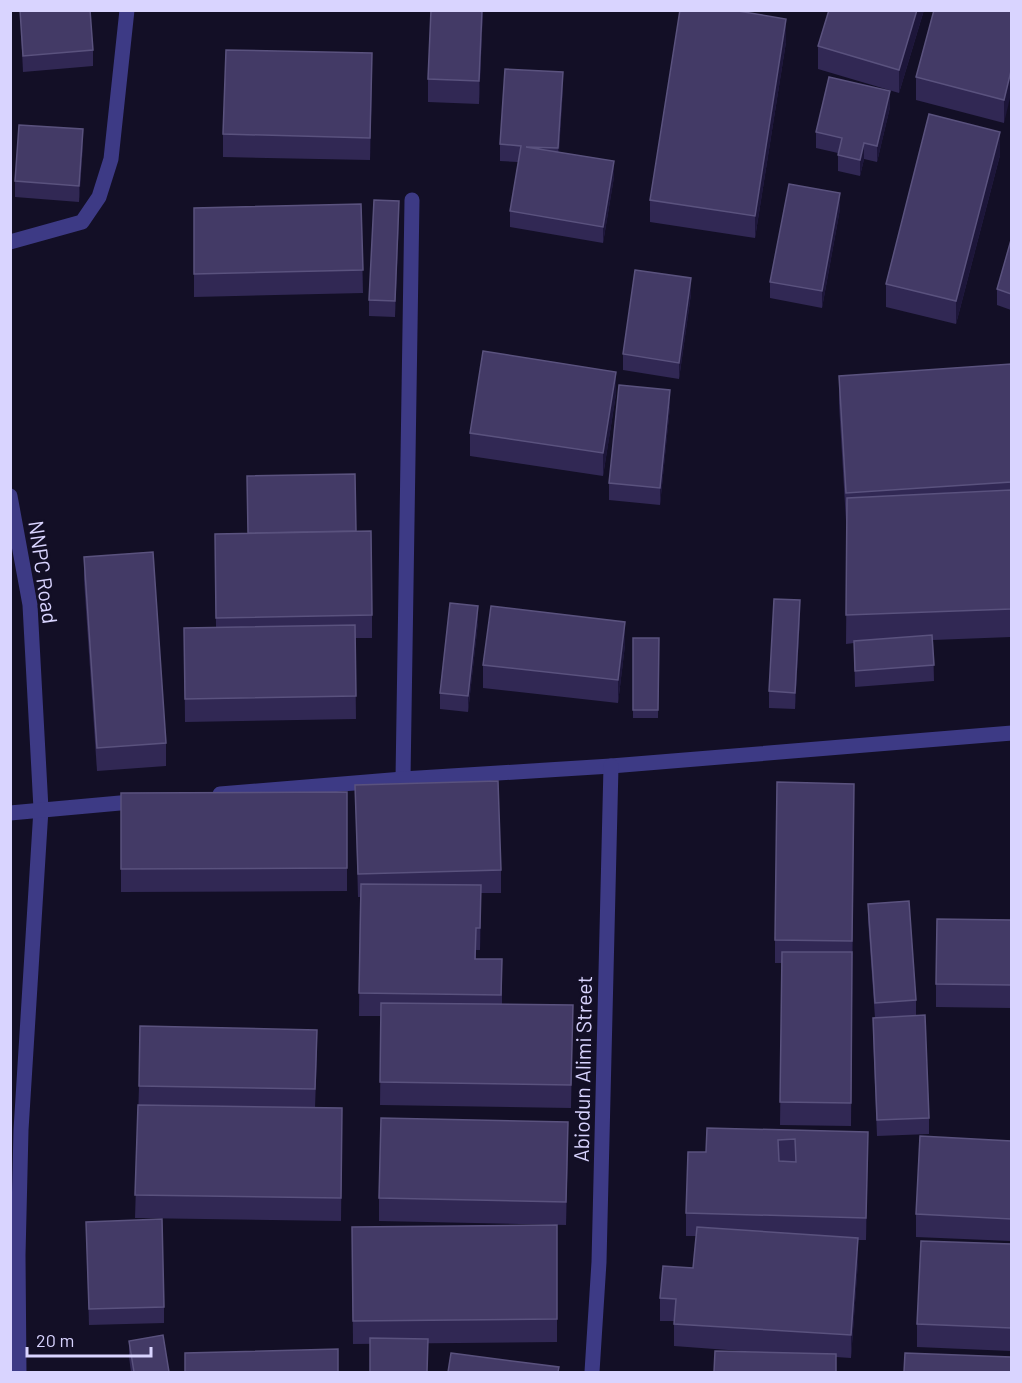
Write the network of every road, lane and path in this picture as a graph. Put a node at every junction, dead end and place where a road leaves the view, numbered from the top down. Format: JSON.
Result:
{"nodes":[{"id":1,"x":127,"y":10,"type":"edge"},
{"id":2,"x":412,"y":200,"type":"dead end"},
{"id":3,"x":10,"y":242,"type":"edge"},
{"id":4,"x":10,"y":496,"type":"edge"},
{"id":5,"x":1011,"y":733,"type":"edge"},
{"id":6,"x":610,"y":766,"type":"junction"},
{"id":7,"x":403,"y":779,"type":"junction"},
{"id":8,"x":205,"y":795,"type":"edge"},
{"id":9,"x":158,"y":799,"type":"edge"},
{"id":10,"x":42,"y":809,"type":"junction"},
{"id":11,"x":10,"y":813,"type":"edge"},
{"id":12,"x":19,"y":1372,"type":"edge"},
{"id":13,"x":592,"y":1372,"type":"edge"}],
"edges":[{"from":1,"to":3,"type":"street"},
{"from":2,"to":7,"type":"street"},
{"from":4,"to":10,"type":"street","name":"NNPC Road"},
{"from":5,"to":6,"type":"street"},
{"from":6,"to":7,"type":"street"},
{"from":6,"to":13,"type":"street","name":"Abiodun Alimi Street"},
{"from":7,"to":8,"type":"street"},
{"from":9,"to":10,"type":"street"},
{"from":10,"to":11,"type":"street"},
{"from":10,"to":12,"type":"street","name":"NNPC Road"}]}
